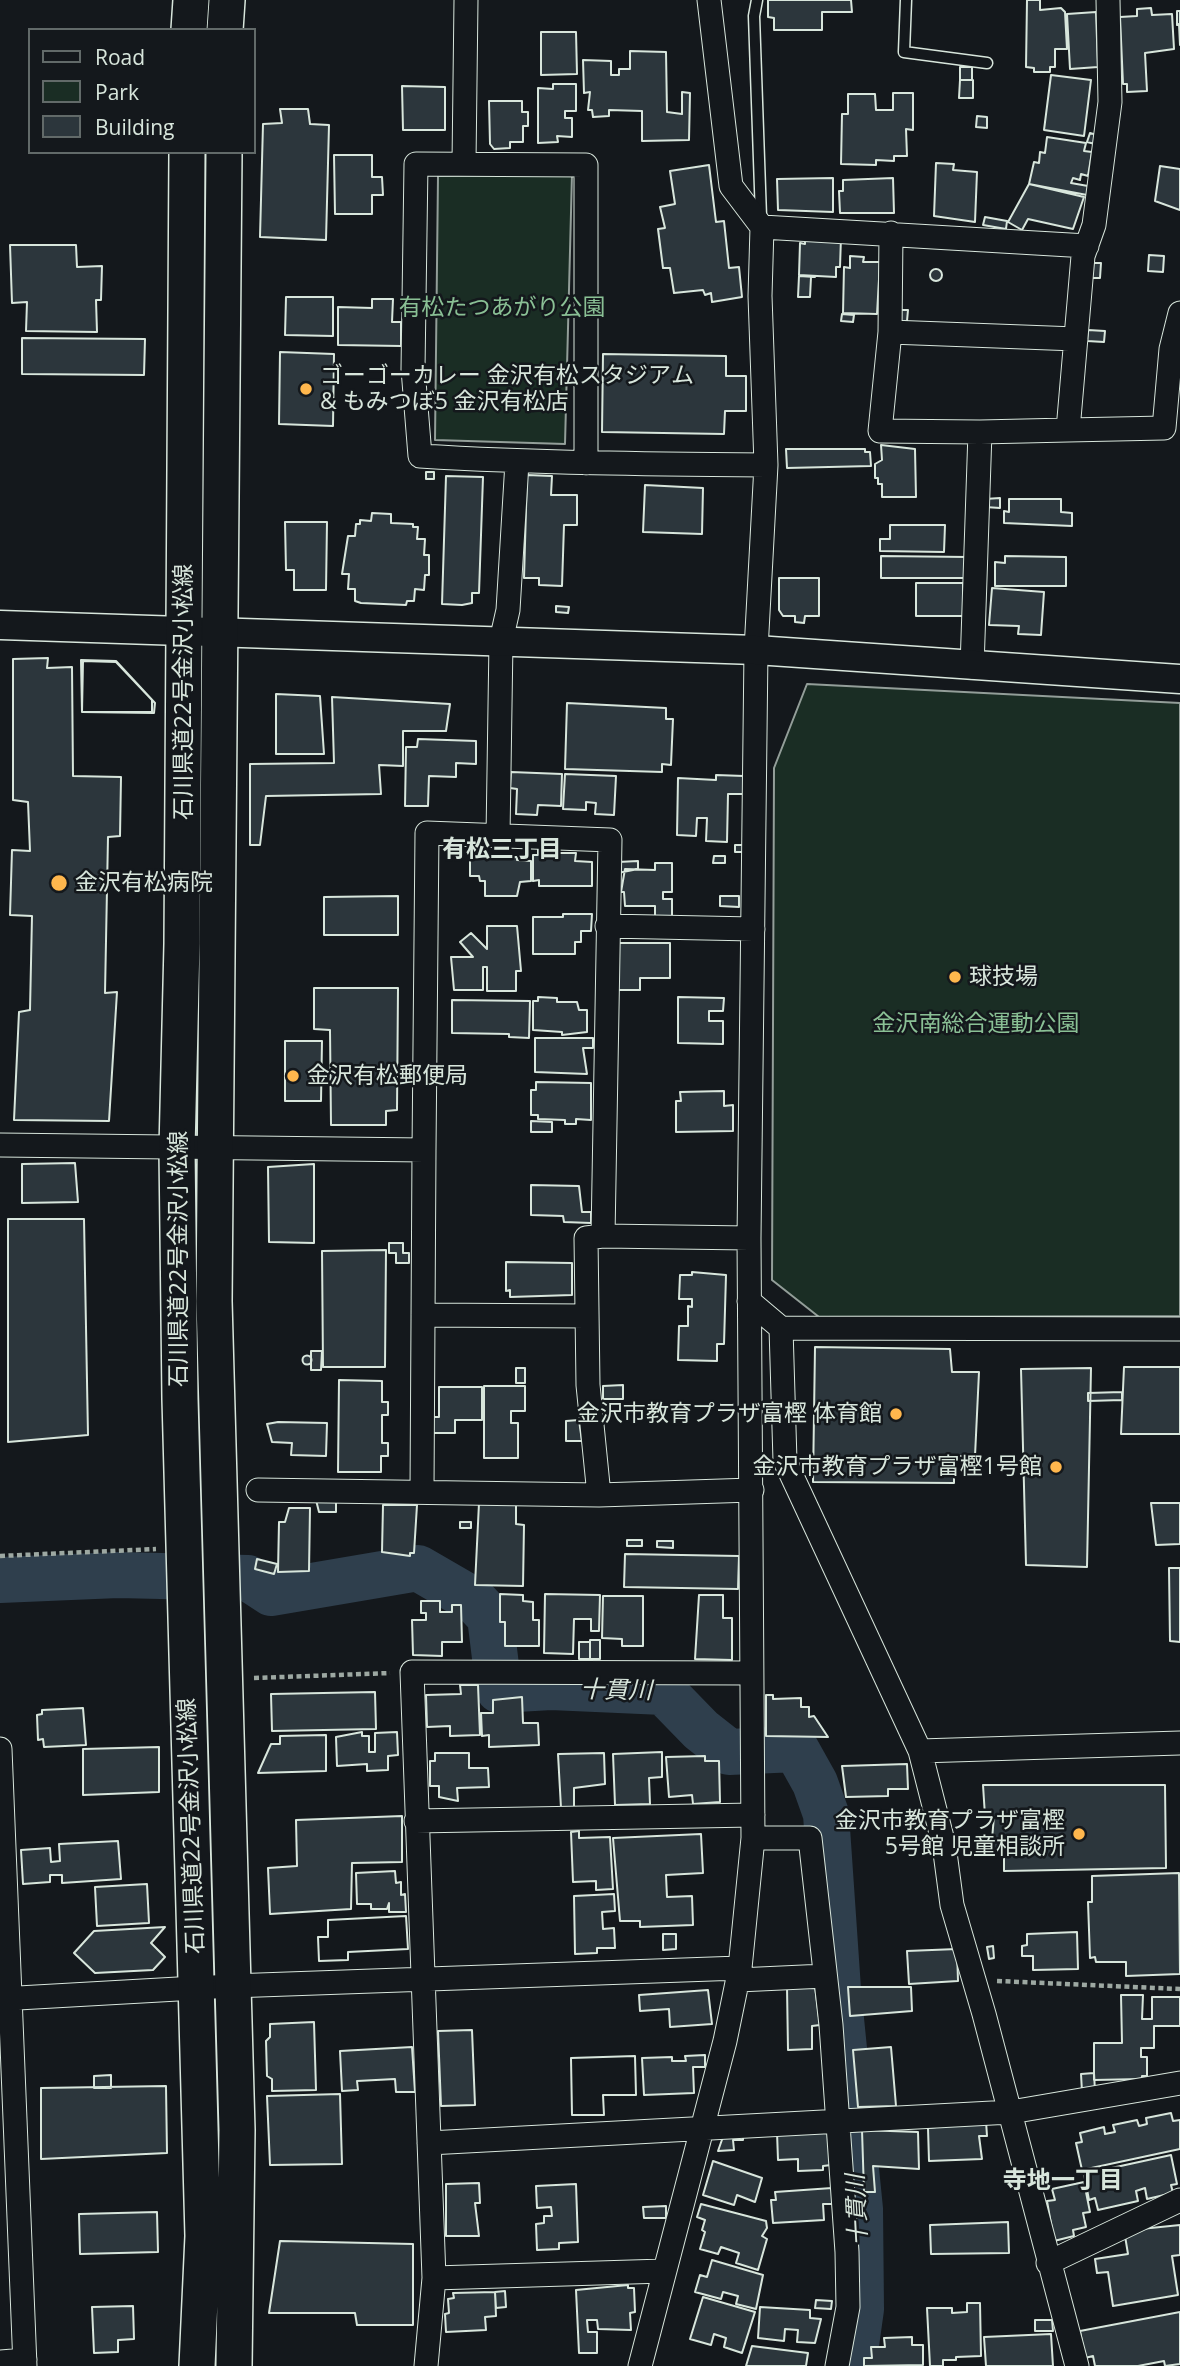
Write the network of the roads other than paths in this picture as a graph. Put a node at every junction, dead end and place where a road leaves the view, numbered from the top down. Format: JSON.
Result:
{"nodes":[{"id":1,"x":191,"y":0,"type":"edge"},
{"id":2,"x":227,"y":0,"type":"edge"},
{"id":3,"x":466,"y":0,"type":"edge"},
{"id":4,"x":709,"y":0,"type":"edge"},
{"id":5,"x":757,"y":0,"type":"edge"},
{"id":6,"x":906,"y":0,"type":"edge"},
{"id":7,"x":1108,"y":0,"type":"edge"},
{"id":8,"x":189,"y":28,"type":"edge"},
{"id":9,"x":225,"y":28,"type":"edge"},
{"id":10,"x":987,"y":63,"type":"dead end"},
{"id":11,"x":187,"y":154,"type":"edge"},
{"id":12,"x":223,"y":154,"type":"edge"},
{"id":13,"x":464,"y":163,"type":"junction"},
{"id":14,"x":762,"y":228,"type":"junction"},
{"id":15,"x":891,"y":233,"type":"junction"},
{"id":16,"x":1087,"y":246,"type":"junction"},
{"id":17,"x":1180,"y":313,"type":"edge"},
{"id":18,"x":890,"y":332,"type":"junction"},
{"id":19,"x":1076,"y":339,"type":"junction"},
{"id":20,"x":1069,"y":430,"type":"junction"},
{"id":21,"x":980,"y":432,"type":"junction"},
{"id":22,"x":517,"y":462,"type":"junction"},
{"id":23,"x":586,"y":463,"type":"junction"},
{"id":24,"x":766,"y":465,"type":"junction"},
{"id":25,"x":0,"y":625,"type":"edge"},
{"id":26,"x":183,"y":631,"type":"junction"},
{"id":27,"x":220,"y":632,"type":"junction"},
{"id":28,"x":501,"y":641,"type":"junction"},
{"id":29,"x":756,"y":650,"type":"junction"},
{"id":30,"x":972,"y":667,"type":"junction"},
{"id":31,"x":1180,"y":679,"type":"edge"},
{"id":32,"x":498,"y":836,"type":"junction"},
{"id":33,"x":607,"y":926,"type":"junction"},
{"id":34,"x":753,"y":929,"type":"junction"},
{"id":35,"x":0,"y":1145,"type":"edge"},
{"id":36,"x":177,"y":1149,"type":"junction"},
{"id":37,"x":217,"y":1149,"type":"junction"},
{"id":38,"x":424,"y":1150,"type":"junction"},
{"id":39,"x":603,"y":1236,"type":"junction"},
{"id":40,"x":748,"y":1238,"type":"junction"},
{"id":41,"x":749,"y":1301,"type":"junction"},
{"id":42,"x":423,"y":1315,"type":"junction"},
{"id":43,"x":587,"y":1317,"type":"junction"},
{"id":44,"x":781,"y":1328,"type":"junction"},
{"id":45,"x":1180,"y":1329,"type":"edge"},
{"id":46,"x":751,"y":1460,"type":"junction"},
{"id":47,"x":785,"y":1461,"type":"junction"},
{"id":48,"x":752,"y":1489,"type":"junction"},
{"id":49,"x":258,"y":1490,"type":"dead end"},
{"id":50,"x":422,"y":1490,"type":"junction"},
{"id":51,"x":599,"y":1495,"type":"junction"},
{"id":52,"x":751,"y":1673,"type":"junction"},
{"id":53,"x":1180,"y":1743,"type":"edge"},
{"id":54,"x":0,"y":1749,"type":"edge"},
{"id":55,"x":920,"y":1751,"type":"junction"},
{"id":56,"x":753,"y":1815,"type":"junction"},
{"id":57,"x":416,"y":1821,"type":"junction"},
{"id":58,"x":753,"y":1838,"type":"junction"},
{"id":59,"x":739,"y":1974,"type":"junction"},
{"id":60,"x":825,"y":1976,"type":"junction"},
{"id":61,"x":423,"y":1980,"type":"junction"},
{"id":62,"x":232,"y":1986,"type":"junction"},
{"id":63,"x":197,"y":1990,"type":"junction"},
{"id":64,"x":5,"y":1998,"type":"edge"},
{"id":65,"x":1180,"y":2082,"type":"edge"},
{"id":66,"x":1011,"y":2112,"type":"junction"},
{"id":67,"x":847,"y":2120,"type":"junction"},
{"id":68,"x":702,"y":2128,"type":"junction"},
{"id":69,"x":429,"y":2143,"type":"junction"},
{"id":70,"x":1180,"y":2200,"type":"edge"},
{"id":71,"x":1048,"y":2263,"type":"junction"},
{"id":72,"x":664,"y":2272,"type":"junction"},
{"id":73,"x":434,"y":2278,"type":"junction"},
{"id":74,"x":0,"y":2361,"type":"edge"},
{"id":75,"x":25,"y":2363,"type":"edge"},
{"id":76,"x":197,"y":2366,"type":"edge"},
{"id":77,"x":234,"y":2366,"type":"edge"},
{"id":78,"x":426,"y":2366,"type":"edge"},
{"id":79,"x":640,"y":2366,"type":"edge"},
{"id":80,"x":837,"y":2366,"type":"edge"},
{"id":81,"x":1077,"y":2366,"type":"edge"}],
"edges":[{"from":1,"to":8,"type":"main road"},
{"from":2,"to":9,"type":"main road"},
{"from":3,"to":13,"type":"street"},
{"from":4,"to":14,"type":"street"},
{"from":5,"to":14,"type":"lane"},
{"from":6,"to":10,"type":"lane"},
{"from":7,"to":16,"type":"street"},
{"from":11,"to":26,"type":"main road","name":"石川県道22号金沢小松線"},
{"from":12,"to":27,"type":"main road","name":"石川県道22号金沢小松線"},
{"from":13,"to":22,"type":"street"},
{"from":13,"to":23,"type":"street"},
{"from":14,"to":15,"type":"street"},
{"from":14,"to":24,"type":"street"},
{"from":15,"to":16,"type":"street"},
{"from":15,"to":18,"type":"street"},
{"from":16,"to":19,"type":"street"},
{"from":17,"to":20,"type":"street"},
{"from":18,"to":19,"type":"street"},
{"from":18,"to":21,"type":"street"},
{"from":19,"to":20,"type":"street"},
{"from":20,"to":21,"type":"street"},
{"from":21,"to":30,"type":"street"},
{"from":22,"to":23,"type":"street"},
{"from":22,"to":28,"type":"street"},
{"from":23,"to":24,"type":"street"},
{"from":24,"to":29,"type":"street"},
{"from":25,"to":26,"type":"street"},
{"from":26,"to":27,"type":"street"},
{"from":26,"to":36,"type":"main road","name":"石川県道22号金沢小松線"},
{"from":27,"to":28,"type":"street"},
{"from":27,"to":37,"type":"main road","name":"石川県道22号金沢小松線"},
{"from":28,"to":29,"type":"street"},
{"from":28,"to":32,"type":"street"},
{"from":29,"to":30,"type":"street"},
{"from":29,"to":34,"type":"street"},
{"from":30,"to":31,"type":"street"},
{"from":32,"to":33,"type":"street"},
{"from":32,"to":38,"type":"street"},
{"from":33,"to":34,"type":"street"},
{"from":33,"to":39,"type":"street"},
{"from":34,"to":40,"type":"street"},
{"from":35,"to":36,"type":"street"},
{"from":36,"to":37,"type":"street"},
{"from":36,"to":63,"type":"main road","name":"石川県道22号金沢小松線"},
{"from":37,"to":38,"type":"street"},
{"from":37,"to":62,"type":"main road","name":"石川県道22号金沢小松線"},
{"from":38,"to":42,"type":"street"},
{"from":39,"to":40,"type":"street"},
{"from":39,"to":43,"type":"street"},
{"from":40,"to":41,"type":"street"},
{"from":41,"to":44,"type":"street"},
{"from":41,"to":46,"type":"street"},
{"from":42,"to":43,"type":"street"},
{"from":42,"to":50,"type":"street"},
{"from":43,"to":51,"type":"street"},
{"from":44,"to":45,"type":"street"},
{"from":44,"to":47,"type":"street"},
{"from":46,"to":47,"type":"street"},
{"from":46,"to":48,"type":"street"},
{"from":47,"to":55,"type":"street"},
{"from":48,"to":51,"type":"street"},
{"from":48,"to":52,"type":"street"},
{"from":49,"to":50,"type":"street"},
{"from":50,"to":51,"type":"street"},
{"from":52,"to":56,"type":"street"},
{"from":52,"to":57,"type":"street"},
{"from":53,"to":55,"type":"street"},
{"from":54,"to":64,"type":"street"},
{"from":55,"to":66,"type":"street"},
{"from":56,"to":57,"type":"street"},
{"from":56,"to":58,"type":"street"},
{"from":57,"to":61,"type":"street"},
{"from":58,"to":59,"type":"street"},
{"from":58,"to":60,"type":"street"},
{"from":59,"to":60,"type":"street"},
{"from":59,"to":61,"type":"street"},
{"from":59,"to":68,"type":"street"},
{"from":60,"to":67,"type":"street"},
{"from":61,"to":62,"type":"street"},
{"from":61,"to":69,"type":"street"},
{"from":62,"to":63,"type":"street"},
{"from":62,"to":77,"type":"main road","name":"石川県道22号金沢小松線"},
{"from":63,"to":64,"type":"street"},
{"from":63,"to":76,"type":"main road","name":"石川県道22号金沢小松線"},
{"from":64,"to":75,"type":"street"},
{"from":65,"to":66,"type":"street"},
{"from":66,"to":67,"type":"street"},
{"from":66,"to":71,"type":"street"},
{"from":67,"to":68,"type":"street"},
{"from":67,"to":80,"type":"street"},
{"from":68,"to":69,"type":"street"},
{"from":68,"to":72,"type":"street"},
{"from":69,"to":73,"type":"street"},
{"from":70,"to":71,"type":"street"},
{"from":71,"to":81,"type":"street"},
{"from":72,"to":73,"type":"street"},
{"from":72,"to":79,"type":"street"},
{"from":73,"to":78,"type":"street"},
{"from":74,"to":75,"type":"street"}]}
